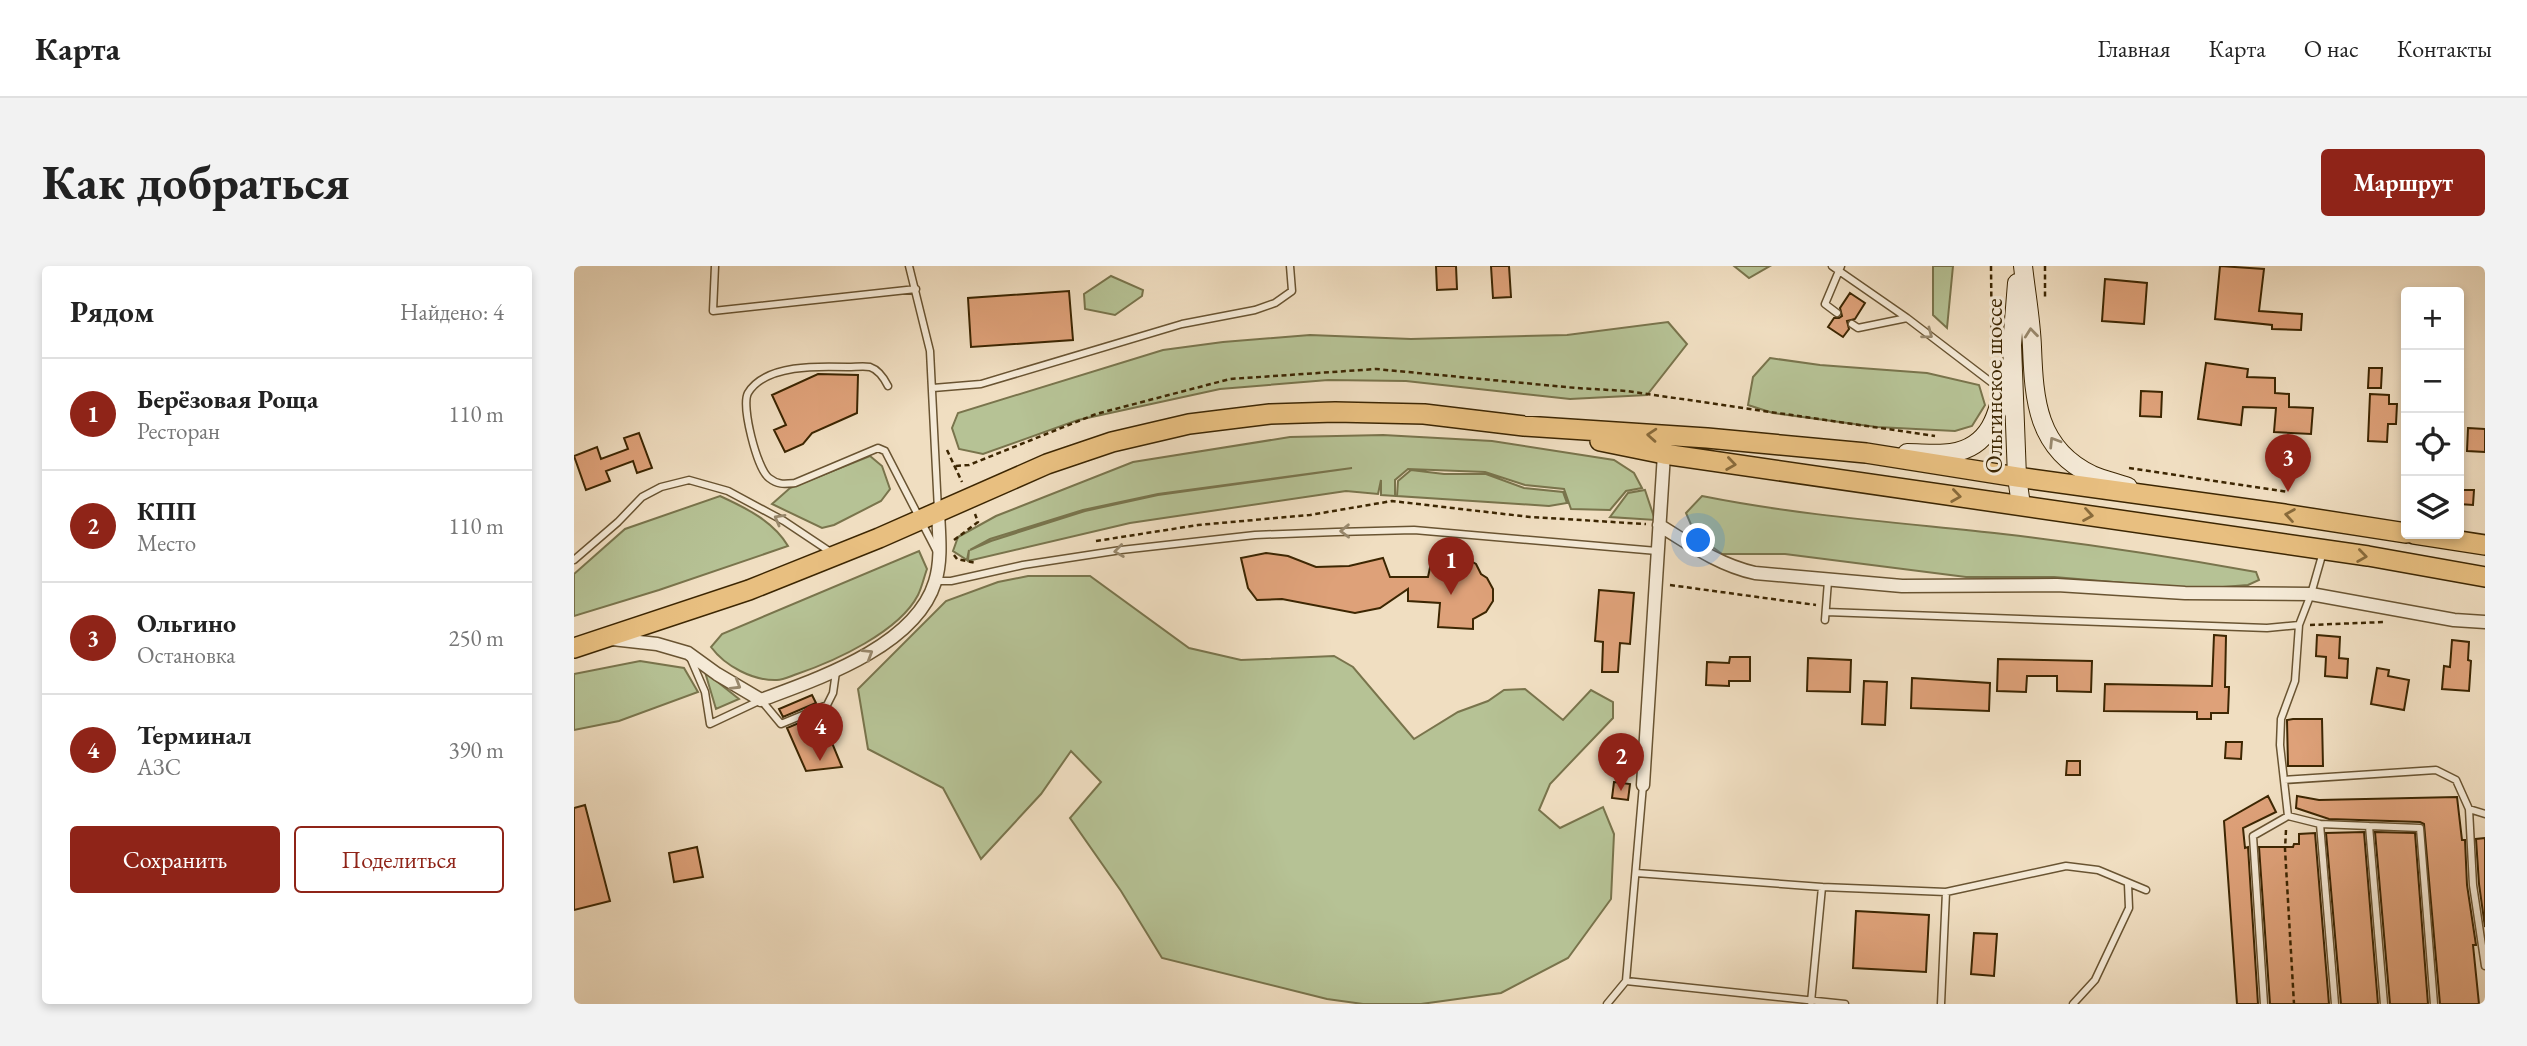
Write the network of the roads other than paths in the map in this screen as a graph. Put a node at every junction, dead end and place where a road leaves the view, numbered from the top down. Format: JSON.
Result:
{"nodes":[{"id":1,"x":715,"y":266,"type":"edge"},
{"id":2,"x":909,"y":266,"type":"edge"},
{"id":3,"x":1290,"y":266,"type":"edge"},
{"id":4,"x":2021,"y":266,"type":"edge"},
{"id":5,"x":1837,"y":267,"type":"edge"},
{"id":6,"x":916,"y":289,"type":"junction"},
{"id":7,"x":1837,"y":313,"type":"dead end"},
{"id":8,"x":1907,"y":318,"type":"junction"},
{"id":9,"x":1852,"y":324,"type":"dead end"},
{"id":10,"x":2012,"y":345,"type":"junction"},
{"id":11,"x":888,"y":386,"type":"dead end"},
{"id":12,"x":1997,"y":386,"type":"junction"},
{"id":13,"x":933,"y":388,"type":"junction"},
{"id":14,"x":1524,"y":426,"type":"junction"},
{"id":15,"x":1866,"y":453,"type":"junction"},
{"id":16,"x":1664,"y":454,"type":"junction"},
{"id":17,"x":2017,"y":477,"type":"junction"},
{"id":18,"x":2155,"y":495,"type":"junction"},
{"id":19,"x":2021,"y":505,"type":"junction"},
{"id":20,"x":929,"y":516,"type":"junction"},
{"id":21,"x":1660,"y":525,"type":"junction"},
{"id":22,"x":2401,"y":532,"type":"edge"},
{"id":23,"x":2446,"y":539,"type":"edge"},
{"id":24,"x":2485,"y":545,"type":"edge"},
{"id":25,"x":1657,"y":551,"type":"junction"},
{"id":26,"x":2323,"y":551,"type":"junction"},
{"id":27,"x":945,"y":554,"type":"junction"},
{"id":28,"x":836,"y":556,"type":"junction"},
{"id":29,"x":574,"y":560,"type":"edge"},
{"id":30,"x":2485,"y":577,"type":"edge"},
{"id":31,"x":936,"y":581,"type":"junction"},
{"id":32,"x":1828,"y":581,"type":"junction"},
{"id":33,"x":2311,"y":594,"type":"junction"},
{"id":34,"x":1826,"y":609,"type":"junction"},
{"id":35,"x":1825,"y":620,"type":"dead end"},
{"id":36,"x":2485,"y":622,"type":"edge"},
{"id":37,"x":2299,"y":625,"type":"junction"},
{"id":38,"x":605,"y":638,"type":"junction"},
{"id":39,"x":574,"y":648,"type":"edge"},
{"id":40,"x":688,"y":653,"type":"junction"},
{"id":41,"x":836,"y":672,"type":"junction"},
{"id":42,"x":761,"y":700,"type":"junction"},
{"id":43,"x":2284,"y":780,"type":"junction"},
{"id":44,"x":1643,"y":785,"type":"joint"},
{"id":45,"x":2469,"y":809,"type":"junction"},
{"id":46,"x":2485,"y":814,"type":"edge"},
{"id":47,"x":2288,"y":816,"type":"junction"},
{"id":48,"x":2320,"y":824,"type":"junction"},
{"id":49,"x":2369,"y":826,"type":"junction"},
{"id":50,"x":1636,"y":873,"type":"junction"},
{"id":51,"x":2128,"y":884,"type":"junction"},
{"id":52,"x":1822,"y":887,"type":"junction"},
{"id":53,"x":2146,"y":890,"type":"dead end"},
{"id":54,"x":1947,"y":892,"type":"junction"},
{"id":55,"x":2485,"y":966,"type":"edge"},
{"id":56,"x":1626,"y":981,"type":"junction"},
{"id":57,"x":1781,"y":1001,"type":"edge"},
{"id":58,"x":1811,"y":1002,"type":"junction"},
{"id":59,"x":1607,"y":1004,"type":"edge"},
{"id":60,"x":1845,"y":1004,"type":"edge"},
{"id":61,"x":1941,"y":1004,"type":"edge"},
{"id":62,"x":2073,"y":1004,"type":"edge"},
{"id":63,"x":2264,"y":1004,"type":"edge"},
{"id":64,"x":2335,"y":1004,"type":"edge"},
{"id":65,"x":2384,"y":1004,"type":"edge"},
{"id":66,"x":2434,"y":1004,"type":"edge"}],
"edges":[{"from":1,"to":6,"type":"lane"},
{"from":2,"to":6,"type":"lane"},
{"from":3,"to":13,"type":"lane"},
{"from":4,"to":10,"type":"main road","name":"Ольгинское шоссе"},
{"from":18,"to":4,"type":"main road","one_way":true},
{"from":5,"to":7,"type":"lane"},
{"from":5,"to":8,"type":"lane"},
{"from":6,"to":13,"type":"lane"},
{"from":8,"to":9,"type":"lane"},
{"from":8,"to":12,"type":"lane","one_way":true},
{"from":10,"to":12,"type":"main road"},
{"from":10,"to":17,"type":"main road","name":"Ольгинское шоссе"},
{"from":11,"to":20,"type":"lane"},
{"from":12,"to":15,"type":"main road"},
{"from":13,"to":20,"type":"lane"},
{"from":15,"to":14,"type":"main road","one_way":true},
{"from":14,"to":16,"type":"main road"},
{"from":14,"to":20,"type":"main road"},
{"from":15,"to":17,"type":"main road"},
{"from":16,"to":19,"type":"main road","one_way":true},
{"from":16,"to":21,"type":"street"},
{"from":17,"to":18,"type":"main road"},
{"from":17,"to":19,"type":"main road","name":"Ольгинское шоссе"},
{"from":22,"to":18,"type":"main road","one_way":true},
{"from":19,"to":26,"type":"main road","one_way":true},
{"from":20,"to":27,"type":"street"},
{"from":20,"to":27,"type":"lane"},
{"from":20,"to":28,"type":"main road"},
{"from":21,"to":25,"type":"street"},
{"from":21,"to":32,"type":"street"},
{"from":23,"to":24,"type":"main road"},
{"from":25,"to":31,"type":"lane","one_way":true},
{"from":25,"to":44,"type":"street"},
{"from":26,"to":30,"type":"main road","one_way":true},
{"from":26,"to":33,"type":"lane"},
{"from":27,"to":31,"type":"street"},
{"from":28,"to":29,"type":"lane","one_way":true},
{"from":28,"to":38,"type":"main road"},
{"from":41,"to":31,"type":"street","one_way":true},
{"from":32,"to":33,"type":"street"},
{"from":32,"to":34,"type":"lane"},
{"from":33,"to":36,"type":"street"},
{"from":33,"to":37,"type":"lane"},
{"from":34,"to":35,"type":"lane"},
{"from":34,"to":37,"type":"lane"},
{"from":37,"to":43,"type":"lane"},
{"from":38,"to":39,"type":"main road"},
{"from":38,"to":40,"type":"street"},
{"from":40,"to":42,"type":"street","one_way":true},
{"from":40,"to":42,"type":"lane"},
{"from":41,"to":42,"type":"street"},
{"from":41,"to":42,"type":"lane"},
{"from":43,"to":45,"type":"lane"},
{"from":43,"to":47,"type":"lane"},
{"from":44,"to":50,"type":"lane"},
{"from":45,"to":46,"type":"lane"},
{"from":45,"to":55,"type":"lane"},
{"from":47,"to":48,"type":"lane"},
{"from":47,"to":63,"type":"lane"},
{"from":48,"to":49,"type":"lane"},
{"from":48,"to":64,"type":"lane"},
{"from":49,"to":65,"type":"lane"},
{"from":49,"to":66,"type":"lane"},
{"from":50,"to":52,"type":"lane"},
{"from":50,"to":56,"type":"lane"},
{"from":51,"to":53,"type":"lane"},
{"from":51,"to":54,"type":"lane"},
{"from":51,"to":62,"type":"lane"},
{"from":52,"to":54,"type":"lane"},
{"from":52,"to":58,"type":"lane"},
{"from":54,"to":61,"type":"lane"},
{"from":56,"to":57,"type":"lane"},
{"from":56,"to":59,"type":"lane"},
{"from":57,"to":58,"type":"lane"},
{"from":58,"to":60,"type":"lane"}]}
